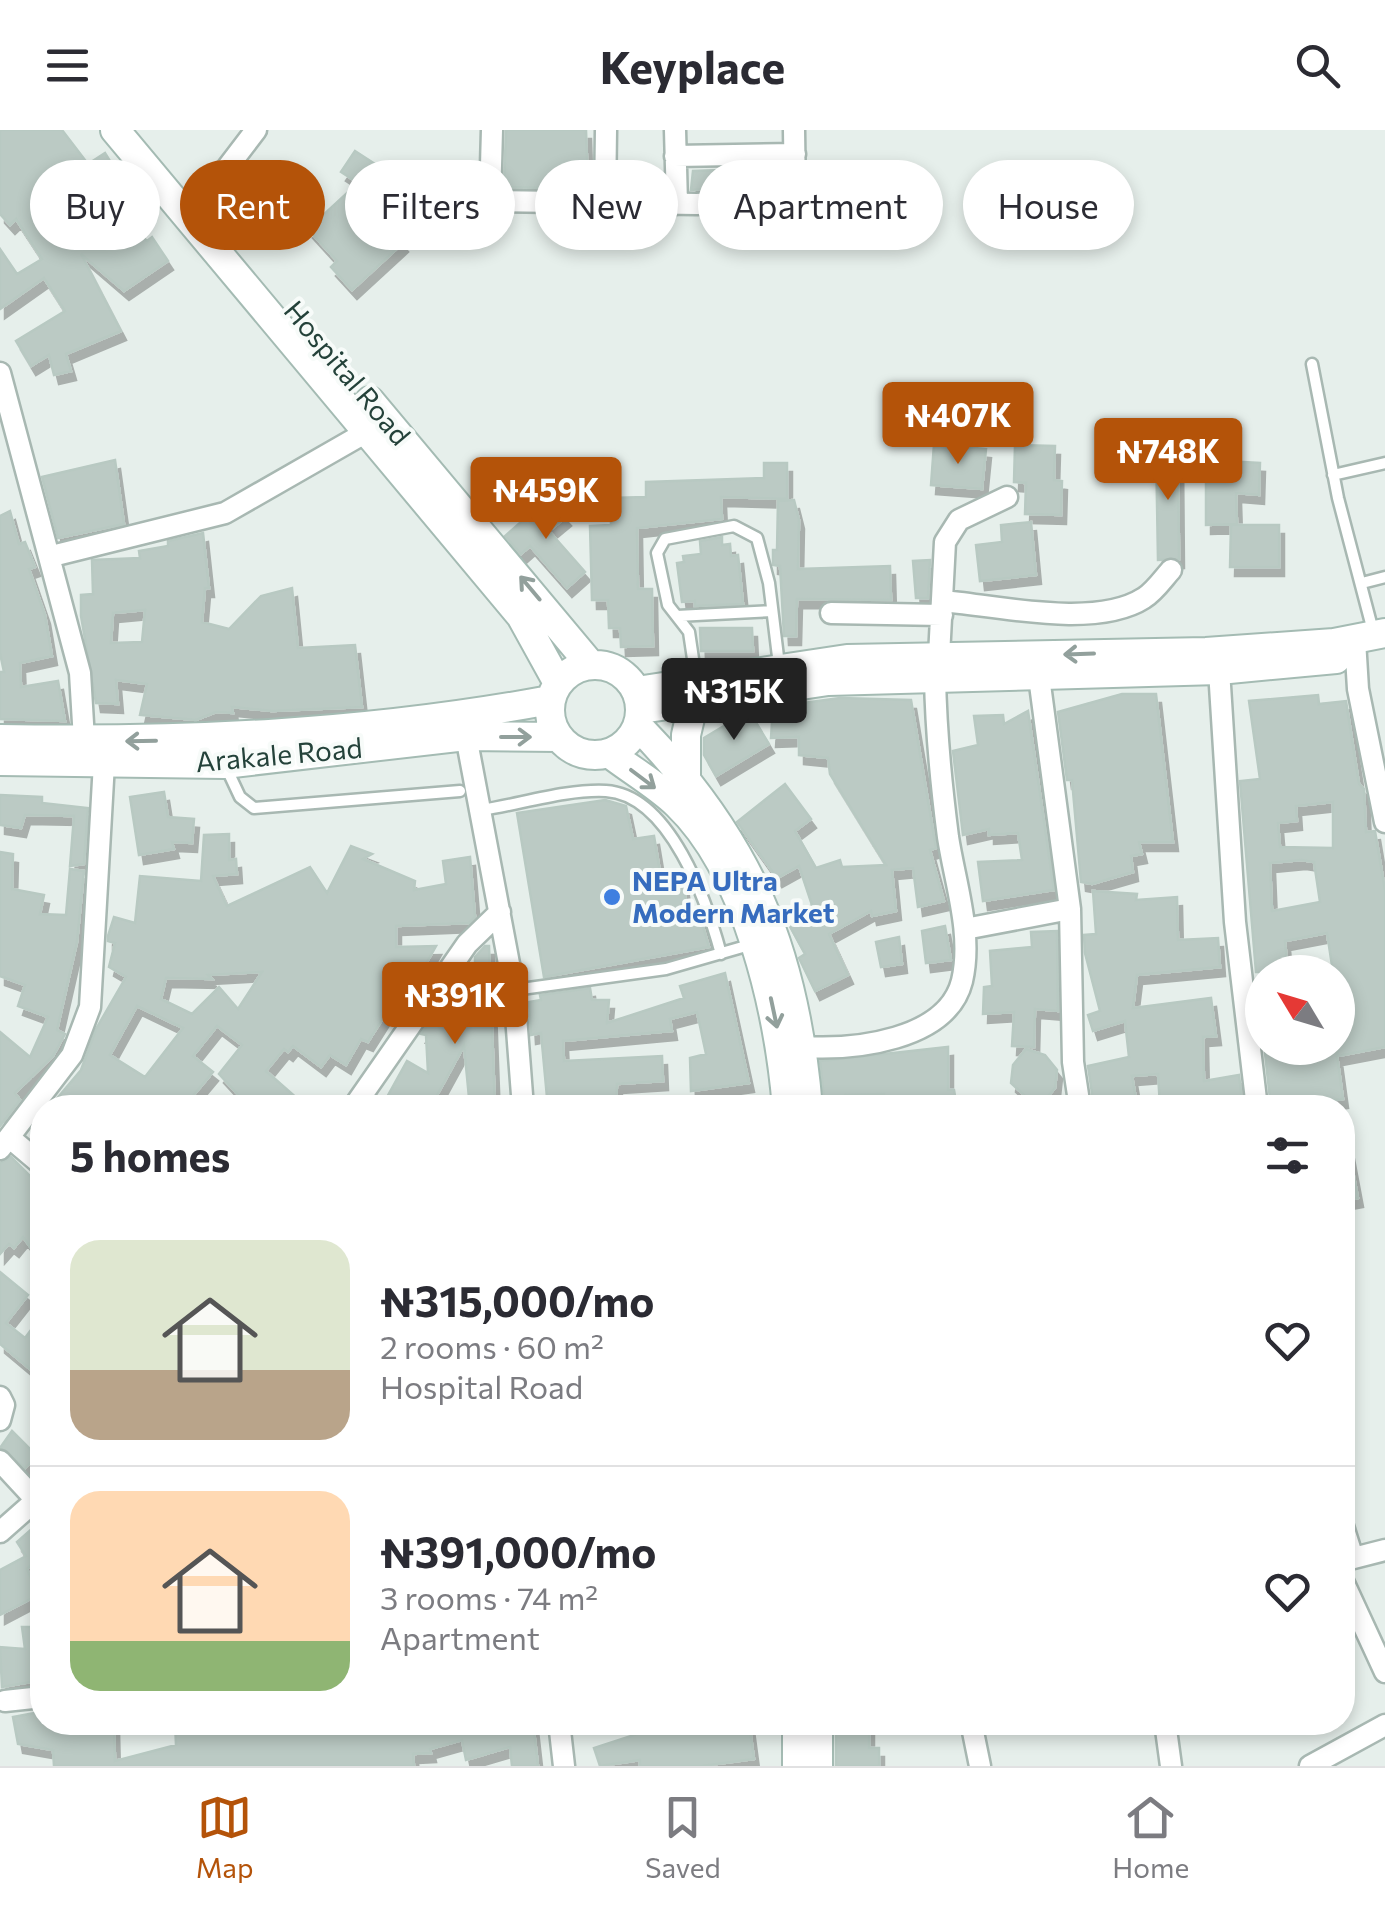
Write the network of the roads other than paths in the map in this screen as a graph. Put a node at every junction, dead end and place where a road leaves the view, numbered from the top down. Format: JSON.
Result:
{"nodes":[{"id":1,"x":116,"y":130,"type":"edge"},
{"id":2,"x":140,"y":130,"type":"edge"},
{"id":3,"x":256,"y":130,"type":"edge"},
{"id":4,"x":492,"y":130,"type":"edge"},
{"id":5,"x":606,"y":130,"type":"edge"},
{"id":6,"x":674,"y":130,"type":"edge"},
{"id":7,"x":794,"y":130,"type":"edge"},
{"id":8,"x":794,"y":154,"type":"junction"},
{"id":9,"x":676,"y":156,"type":"junction"},
{"id":10,"x":233,"y":160,"type":"edge"},
{"id":11,"x":606,"y":160,"type":"edge"},
{"id":12,"x":676,"y":160,"type":"edge"},
{"id":13,"x":180,"y":178,"type":"edge"},
{"id":14,"x":535,"y":201,"type":"edge"},
{"id":15,"x":678,"y":204,"type":"edge"},
{"id":16,"x":241,"y":250,"type":"edge"},
{"id":17,"x":1312,"y":364,"type":"dead end"},
{"id":18,"x":0,"y":373,"type":"edge"},
{"id":19,"x":370,"y":430,"type":"junction"},
{"id":20,"x":1385,"y":463,"type":"edge"},
{"id":21,"x":1334,"y":475,"type":"junction"},
{"id":22,"x":1007,"y":498,"type":"dead end"},
{"id":23,"x":52,"y":556,"type":"junction"},
{"id":24,"x":1171,"y":570,"type":"dead end"},
{"id":25,"x":1385,"y":577,"type":"edge"},
{"id":26,"x":1362,"y":583,"type":"junction"},
{"id":27,"x":943,"y":608,"type":"junction"},
{"id":28,"x":772,"y":611,"type":"junction"},
{"id":29,"x":831,"y":613,"type":"dead end"},
{"id":30,"x":677,"y":616,"type":"junction"},
{"id":31,"x":1371,"y":643,"type":"edge"},
{"id":32,"x":590,"y":664,"type":"junction"},
{"id":33,"x":937,"y":667,"type":"junction"},
{"id":34,"x":1219,"y":670,"type":"junction"},
{"id":35,"x":781,"y":677,"type":"junction"},
{"id":36,"x":1039,"y":677,"type":"junction"},
{"id":37,"x":695,"y":691,"type":"junction"},
{"id":38,"x":554,"y":692,"type":"junction"},
{"id":39,"x":639,"y":709,"type":"junction"},
{"id":40,"x":466,"y":736,"type":"junction"},
{"id":41,"x":558,"y":737,"type":"junction"},
{"id":42,"x":0,"y":739,"type":"edge"},
{"id":43,"x":84,"y":740,"type":"junction"},
{"id":44,"x":609,"y":753,"type":"junction"},
{"id":45,"x":0,"y":761,"type":"edge"},
{"id":46,"x":104,"y":763,"type":"junction"},
{"id":47,"x":224,"y":764,"type":"junction"},
{"id":48,"x":686,"y":776,"type":"junction"},
{"id":49,"x":460,"y":792,"type":"dead end"},
{"id":50,"x":482,"y":810,"type":"junction"},
{"id":51,"x":1385,"y":822,"type":"edge"},
{"id":52,"x":1070,"y":909,"type":"junction"},
{"id":53,"x":500,"y":912,"type":"junction"},
{"id":54,"x":964,"y":929,"type":"junction"},
{"id":55,"x":754,"y":944,"type":"junction"},
{"id":56,"x":720,"y":954,"type":"junction"},
{"id":57,"x":514,"y":990,"type":"junction"},
{"id":58,"x":803,"y":1048,"type":"junction"},
{"id":59,"x":42,"y":1095,"type":"edge"},
{"id":60,"x":362,"y":1095,"type":"edge"},
{"id":61,"x":522,"y":1095,"type":"edge"},
{"id":62,"x":786,"y":1095,"type":"edge"},
{"id":63,"x":807,"y":1095,"type":"edge"},
{"id":64,"x":1078,"y":1095,"type":"edge"},
{"id":65,"x":1255,"y":1095,"type":"edge"},
{"id":66,"x":30,"y":1111,"type":"edge"},
{"id":67,"x":5,"y":1144,"type":"edge"},
{"id":68,"x":30,"y":1158,"type":"edge"},
{"id":69,"x":0,"y":1398,"type":"edge"},
{"id":70,"x":0,"y":1420,"type":"edge"},
{"id":71,"x":0,"y":1461,"type":"edge"},
{"id":72,"x":30,"y":1489,"type":"edge"},
{"id":73,"x":30,"y":1506,"type":"edge"},
{"id":74,"x":0,"y":1532,"type":"edge"},
{"id":75,"x":1385,"y":1550,"type":"edge"},
{"id":76,"x":1355,"y":1558,"type":"edge"},
{"id":77,"x":1355,"y":1608,"type":"edge"},
{"id":78,"x":1385,"y":1672,"type":"edge"},
{"id":79,"x":30,"y":1698,"type":"edge"},
{"id":80,"x":6,"y":1701,"type":"dead end"},
{"id":81,"x":1385,"y":1725,"type":"edge"},
{"id":82,"x":560,"y":1735,"type":"edge"},
{"id":83,"x":797,"y":1735,"type":"edge"},
{"id":84,"x":818,"y":1735,"type":"edge"},
{"id":85,"x":974,"y":1735,"type":"edge"},
{"id":86,"x":1167,"y":1735,"type":"edge"},
{"id":87,"x":564,"y":1766,"type":"edge"},
{"id":88,"x":797,"y":1766,"type":"edge"},
{"id":89,"x":818,"y":1766,"type":"edge"},
{"id":90,"x":980,"y":1766,"type":"edge"},
{"id":91,"x":1172,"y":1766,"type":"edge"},
{"id":92,"x":1310,"y":1766,"type":"edge"}],
"edges":[{"from":1,"to":19,"type":"main road","name":"Hospital Road"},
{"from":2,"to":13,"type":"main road","name":"Hospital Road"},
{"from":3,"to":10,"type":"street"},
{"from":4,"to":14,"type":"street"},
{"from":5,"to":11,"type":"street"},
{"from":6,"to":9,"type":"street"},
{"from":7,"to":8,"type":"street"},
{"from":8,"to":9,"type":"street"},
{"from":8,"to":15,"type":"street"},
{"from":9,"to":12,"type":"street"},
{"from":32,"to":16,"type":"main road","name":"Hospital Road","one_way":true},
{"from":17,"to":21,"type":"lane"},
{"from":18,"to":23,"type":"street"},
{"from":19,"to":23,"type":"street"},
{"from":19,"to":38,"type":"main road","name":"Hospital Road"},
{"from":20,"to":21,"type":"lane"},
{"from":21,"to":26,"type":"lane"},
{"from":22,"to":27,"type":"street"},
{"from":23,"to":43,"type":"street"},
{"from":24,"to":27,"type":"street"},
{"from":25,"to":26,"type":"lane"},
{"from":26,"to":31,"type":"lane"},
{"from":27,"to":29,"type":"street"},
{"from":27,"to":33,"type":"street"},
{"from":28,"to":30,"type":"lane"},
{"from":28,"to":30,"type":"lane"},
{"from":28,"to":35,"type":"lane"},
{"from":30,"to":37,"type":"lane"},
{"from":31,"to":33,"type":"main road","one_way":true},
{"from":31,"to":34,"type":"main road"},
{"from":31,"to":51,"type":"street"},
{"from":32,"to":38,"type":"main road"},
{"from":32,"to":39,"type":"main road"},
{"from":33,"to":35,"type":"main road"},
{"from":33,"to":36,"type":"main road"},
{"from":33,"to":54,"type":"street"},
{"from":34,"to":36,"type":"main road"},
{"from":34,"to":65,"type":"street"},
{"from":35,"to":37,"type":"main road"},
{"from":36,"to":52,"type":"street"},
{"from":37,"to":39,"type":"main road"},
{"from":37,"to":48,"type":"main road"},
{"from":38,"to":41,"type":"main road"},
{"from":38,"to":43,"type":"main road","name":"Arakale Road","one_way":true},
{"from":39,"to":44,"type":"main road"},
{"from":39,"to":48,"type":"main road"},
{"from":40,"to":41,"type":"main road","name":"Arakale Road","one_way":true},
{"from":40,"to":47,"type":"main road","name":"Arakale Road"},
{"from":40,"to":50,"type":"street"},
{"from":41,"to":44,"type":"main road"},
{"from":42,"to":43,"type":"main road","name":"Arakale Road"},
{"from":44,"to":55,"type":"main road","one_way":true},
{"from":45,"to":46,"type":"main road","name":"Arakale Road"},
{"from":46,"to":47,"type":"main road","name":"Arakale Road"},
{"from":46,"to":59,"type":"street"},
{"from":47,"to":49,"type":"lane"},
{"from":48,"to":58,"type":"main road"},
{"from":50,"to":53,"type":"street"},
{"from":50,"to":56,"type":"lane"},
{"from":52,"to":54,"type":"street"},
{"from":52,"to":64,"type":"street"},
{"from":53,"to":57,"type":"street"},
{"from":53,"to":60,"type":"street"},
{"from":54,"to":58,"type":"street"},
{"from":55,"to":56,"type":"lane"},
{"from":55,"to":62,"type":"main road","one_way":true},
{"from":56,"to":57,"type":"lane"},
{"from":57,"to":61,"type":"street"},
{"from":58,"to":63,"type":"main road"},
{"from":66,"to":67,"type":"street"},
{"from":67,"to":68,"type":"street"},
{"from":69,"to":70,"type":"street"},
{"from":71,"to":72,"type":"street"},
{"from":73,"to":74,"type":"street"},
{"from":75,"to":76,"type":"street"},
{"from":77,"to":78,"type":"street"},
{"from":79,"to":80,"type":"street"},
{"from":81,"to":92,"type":"street"},
{"from":82,"to":87,"type":"street"},
{"from":83,"to":88,"type":"main road"},
{"from":84,"to":89,"type":"main road"},
{"from":85,"to":90,"type":"street"},
{"from":86,"to":91,"type":"street"}]}
